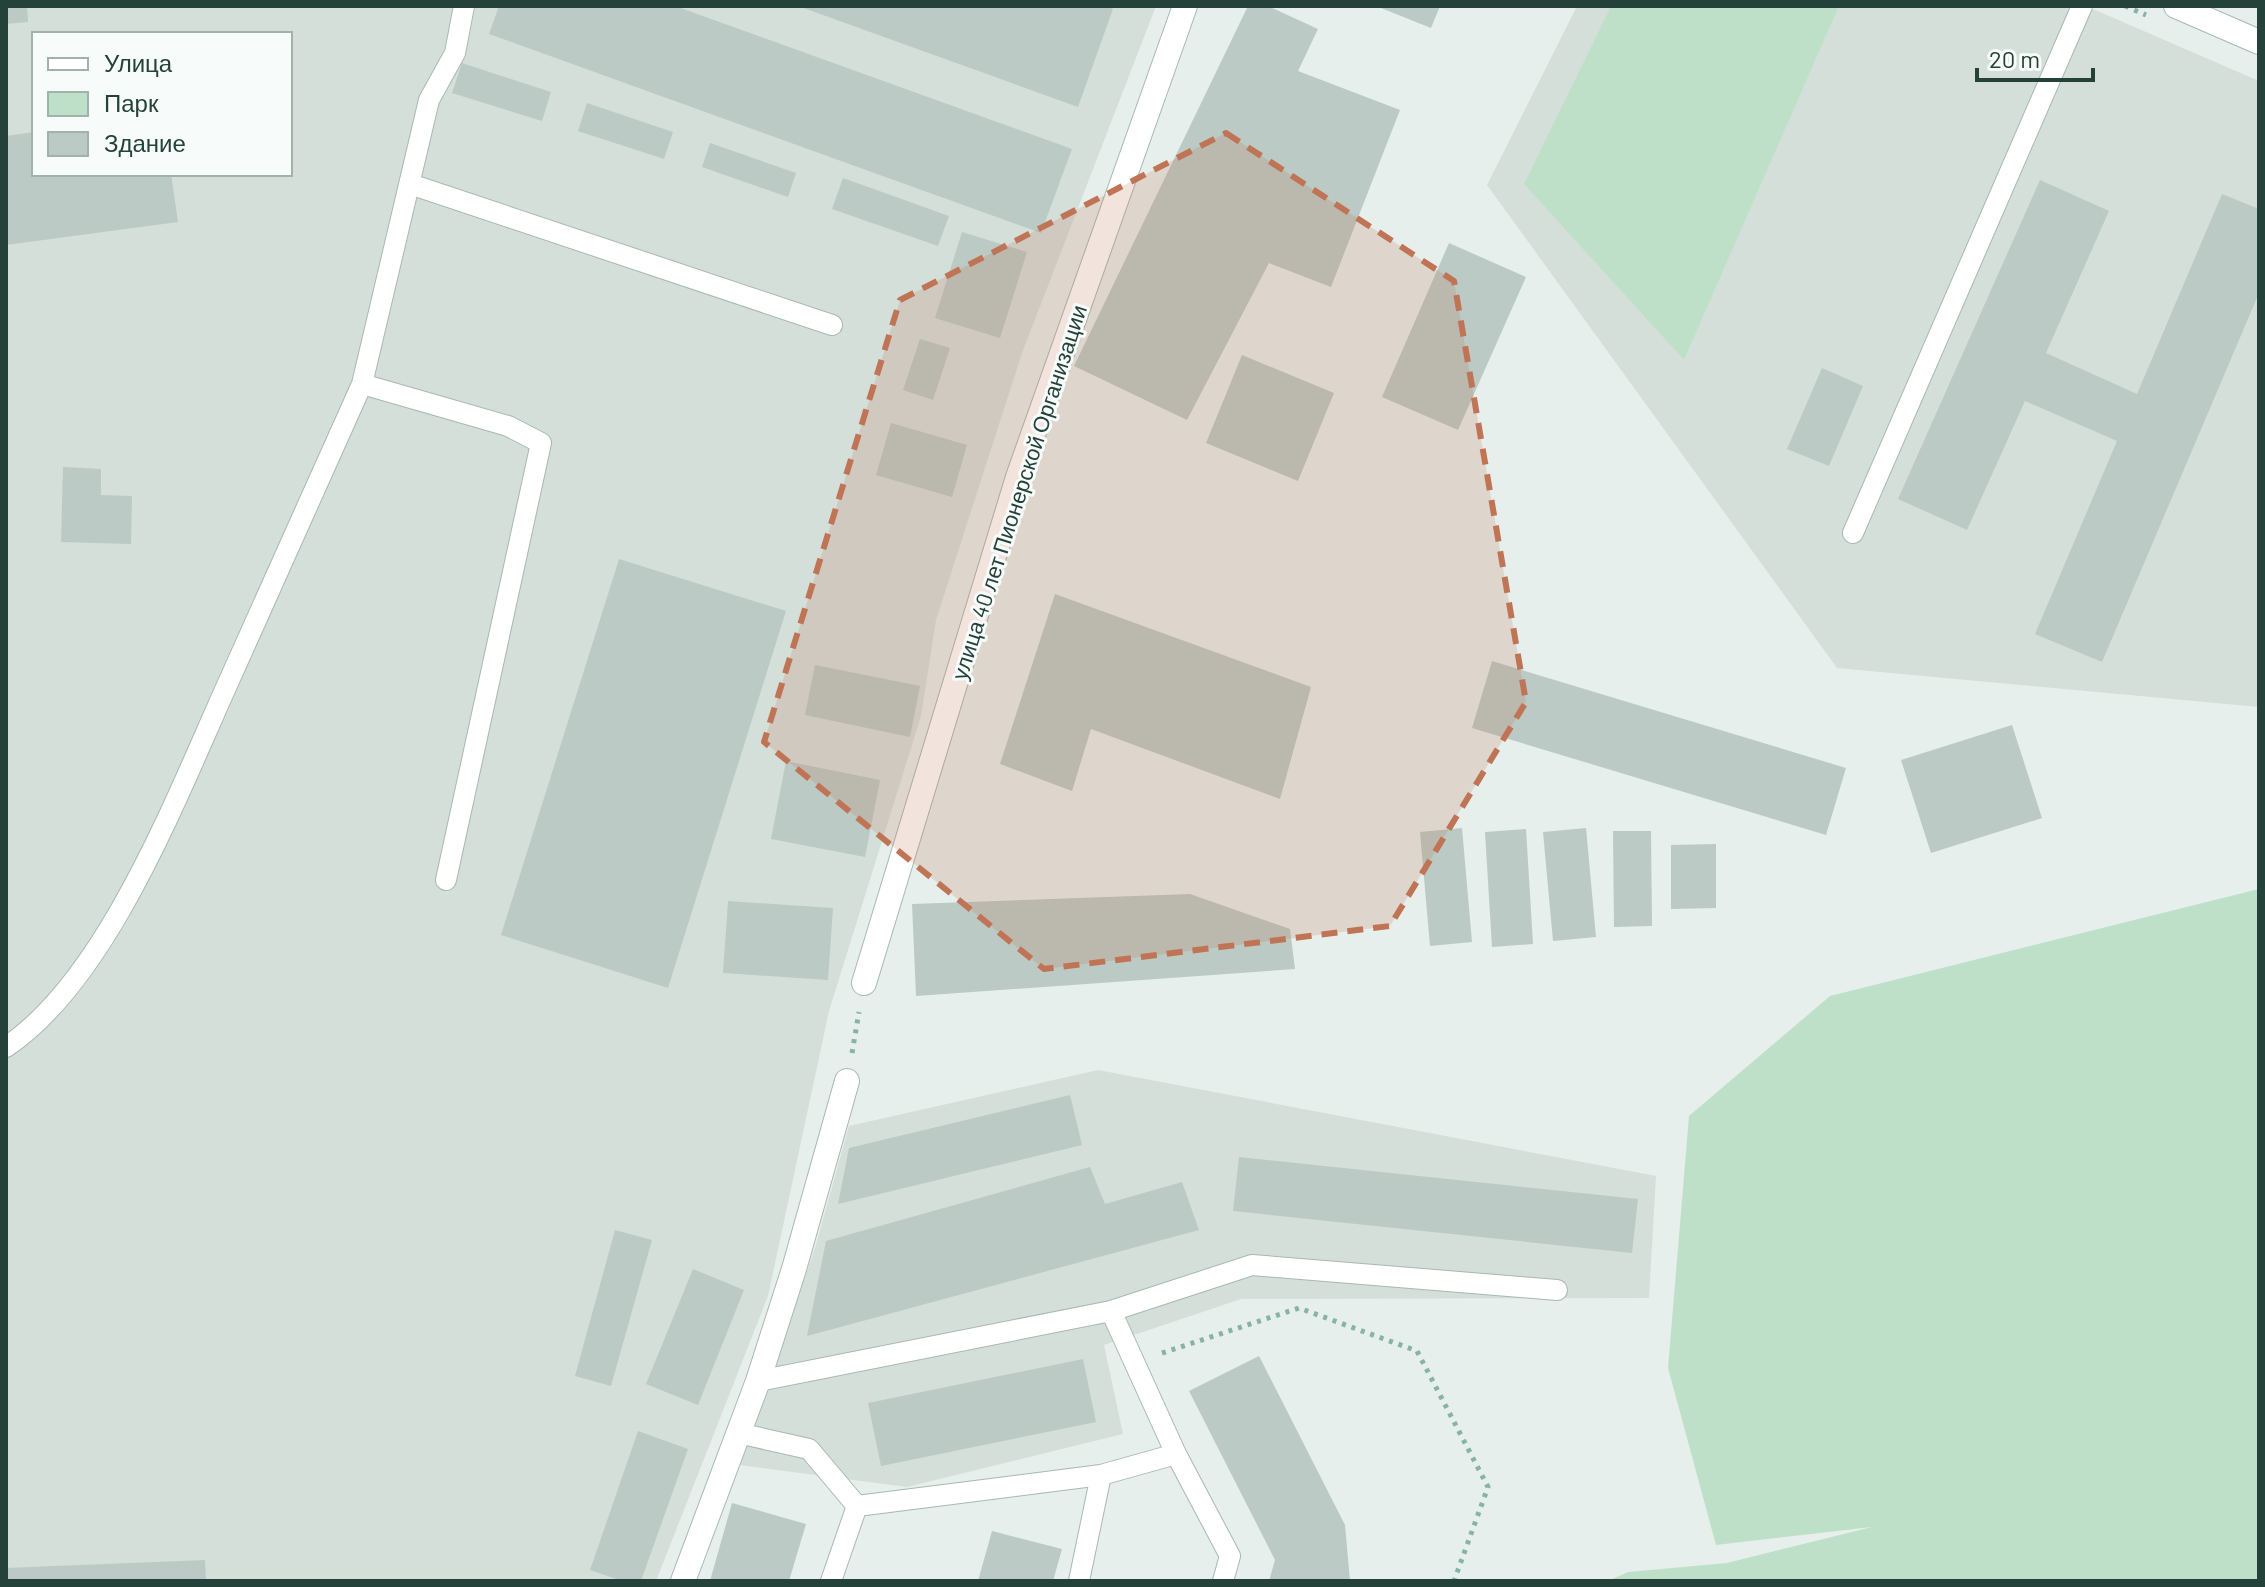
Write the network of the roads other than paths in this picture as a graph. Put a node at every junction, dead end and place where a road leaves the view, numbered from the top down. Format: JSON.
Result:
{"nodes":[{"id":1,"x":464,"y":6,"type":"edge"},
{"id":2,"x":1185,"y":6,"type":"edge"},
{"id":3,"x":2082,"y":6,"type":"edge"},
{"id":4,"x":2176,"y":6,"type":"edge"},
{"id":5,"x":2259,"y":42,"type":"edge"},
{"id":6,"x":410,"y":184,"type":"junction"},
{"id":7,"x":832,"y":325,"type":"dead end"},
{"id":8,"x":362,"y":384,"type":"junction"},
{"id":9,"x":1853,"y":533,"type":"dead end"},
{"id":10,"x":446,"y":880,"type":"dead end"},
{"id":11,"x":864,"y":983,"type":"road end"},
{"id":12,"x":6,"y":1047,"type":"edge"},
{"id":13,"x":847,"y":1081,"type":"road end"},
{"id":14,"x":1557,"y":1290,"type":"dead end"},
{"id":15,"x":1111,"y":1311,"type":"junction"},
{"id":16,"x":758,"y":1381,"type":"junction"},
{"id":17,"x":738,"y":1433,"type":"junction"},
{"id":18,"x":1176,"y":1454,"type":"junction"},
{"id":19,"x":1101,"y":1475,"type":"junction"},
{"id":20,"x":857,"y":1506,"type":"junction"},
{"id":21,"x":683,"y":1581,"type":"edge"},
{"id":22,"x":831,"y":1581,"type":"edge"},
{"id":23,"x":1079,"y":1581,"type":"edge"},
{"id":24,"x":1223,"y":1581,"type":"edge"}],
"edges":[{"from":1,"to":6,"type":"lane"},
{"from":2,"to":11,"type":"street","name":"улица 40 лет Пионерской Организации"},
{"from":3,"to":9,"type":"lane"},
{"from":4,"to":5,"type":"street"},
{"from":6,"to":7,"type":"lane"},
{"from":6,"to":8,"type":"lane"},
{"from":8,"to":10,"type":"lane"},
{"from":8,"to":12,"type":"lane"},
{"from":13,"to":16,"type":"street"},
{"from":14,"to":15,"type":"lane"},
{"from":15,"to":16,"type":"lane"},
{"from":15,"to":18,"type":"lane"},
{"from":16,"to":17,"type":"street"},
{"from":17,"to":20,"type":"lane"},
{"from":17,"to":21,"type":"street"},
{"from":18,"to":19,"type":"lane"},
{"from":18,"to":24,"type":"lane"},
{"from":19,"to":20,"type":"lane"},
{"from":19,"to":23,"type":"lane"},
{"from":20,"to":22,"type":"lane"}]}
